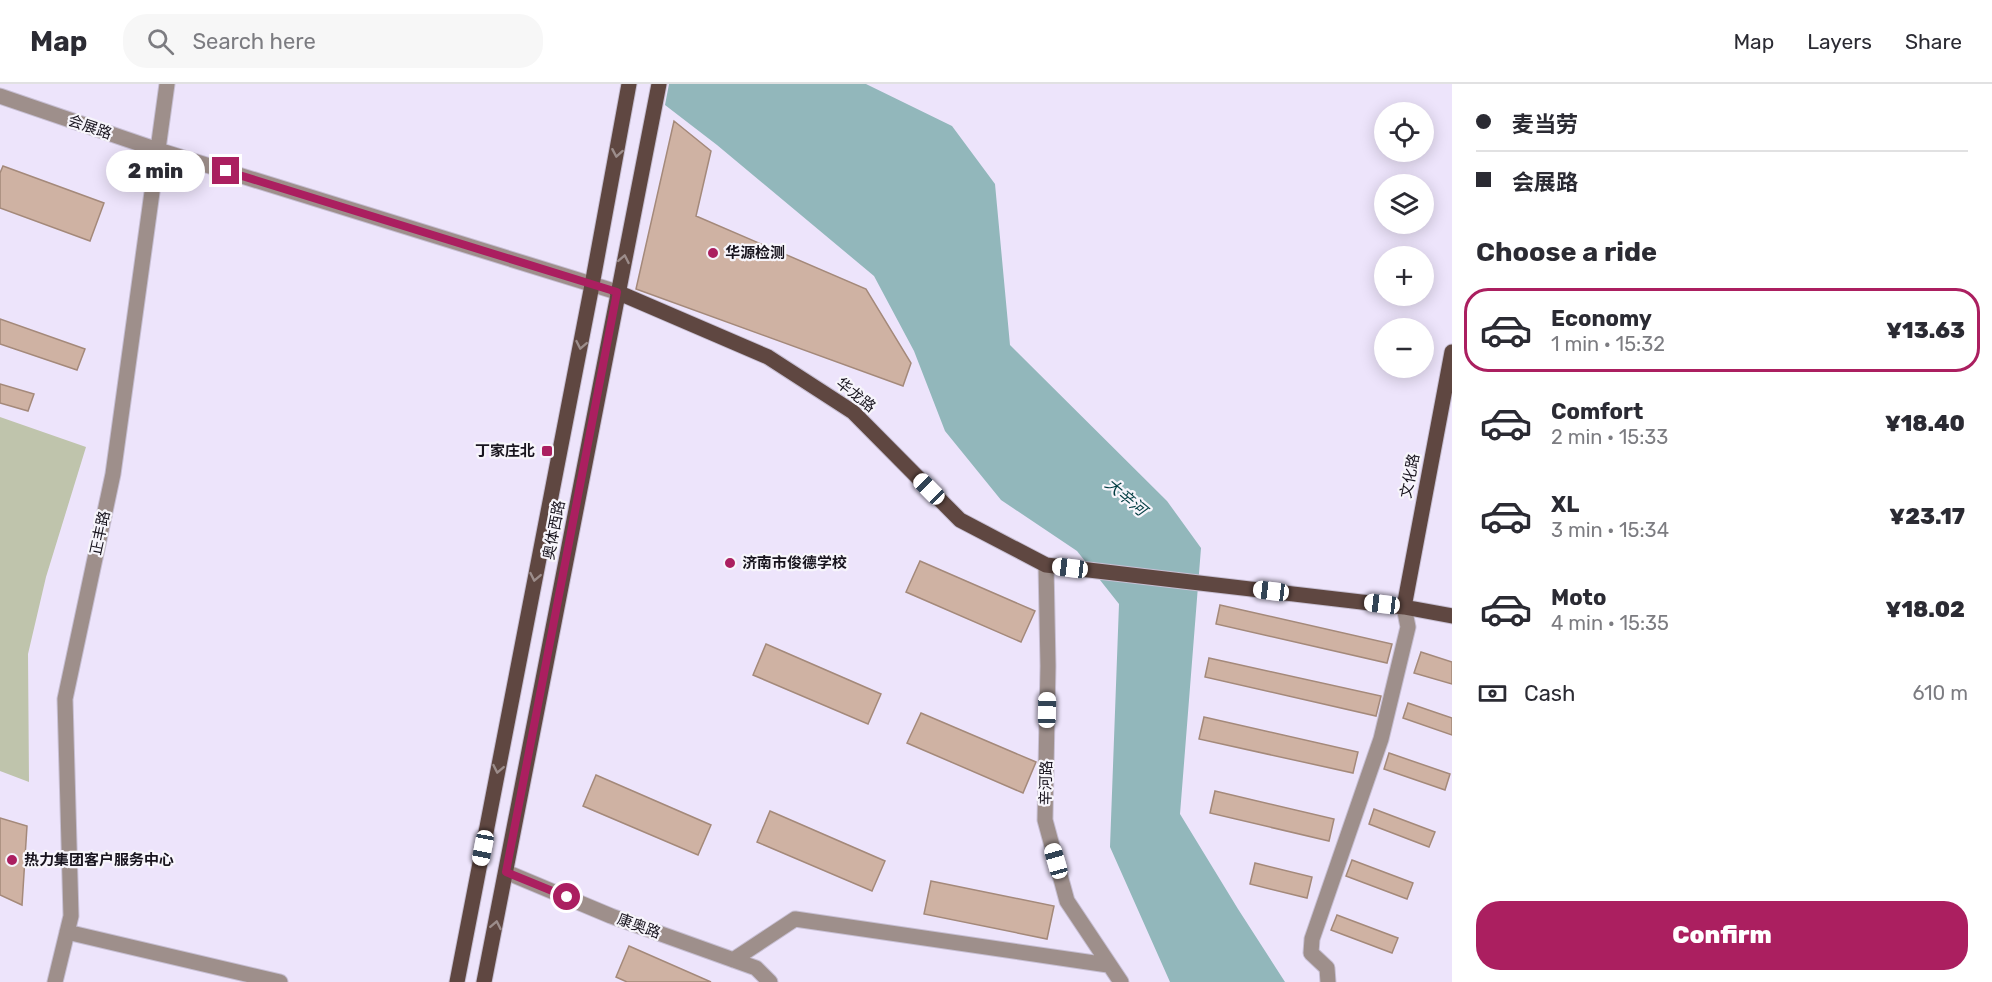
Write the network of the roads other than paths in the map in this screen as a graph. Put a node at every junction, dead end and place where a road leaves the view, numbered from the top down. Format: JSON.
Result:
{"nodes":[{"id":1,"x":167,"y":84,"type":"edge"},
{"id":2,"x":659,"y":84,"type":"edge"},
{"id":3,"x":628,"y":90,"type":"edge"},
{"id":4,"x":0,"y":96,"type":"edge"},
{"id":5,"x":158,"y":150,"type":"junction"},
{"id":6,"x":592,"y":285,"type":"junction"},
{"id":7,"x":617,"y":292,"type":"junction"},
{"id":8,"x":1452,"y":352,"type":"edge"},
{"id":9,"x":1046,"y":565,"type":"junction"},
{"id":10,"x":1404,"y":607,"type":"junction"},
{"id":11,"x":1452,"y":616,"type":"edge"},
{"id":12,"x":506,"y":872,"type":"junction"},
{"id":13,"x":67,"y":932,"type":"junction"},
{"id":14,"x":733,"y":960,"type":"junction"},
{"id":15,"x":1108,"y":965,"type":"junction"},
{"id":16,"x":55,"y":982,"type":"edge"},
{"id":17,"x":280,"y":982,"type":"edge"},
{"id":18,"x":457,"y":982,"type":"edge"},
{"id":19,"x":484,"y":982,"type":"edge"},
{"id":20,"x":770,"y":982,"type":"edge"},
{"id":21,"x":1121,"y":982,"type":"edge"},
{"id":22,"x":1328,"y":982,"type":"edge"}],
"edges":[{"from":1,"to":5,"type":"street","name":"正丰路"},
{"from":7,"to":2,"type":"main road","name":"奥体西路","one_way":true},
{"from":3,"to":6,"type":"main road","name":"奥体西路","one_way":true},
{"from":4,"to":5,"type":"street","name":"会展路"},
{"from":5,"to":6,"type":"street","name":"会展路"},
{"from":5,"to":13,"type":"street","name":"正丰路"},
{"from":6,"to":7,"type":"street"},
{"from":6,"to":18,"type":"main road","name":"奥体西路","one_way":true},
{"from":7,"to":9,"type":"main road","name":"华龙路"},
{"from":7,"to":12,"type":"main road","name":"奥体西路"},
{"from":8,"to":10,"type":"main road","name":"文化路"},
{"from":9,"to":10,"type":"main road"},
{"from":9,"to":15,"type":"street","name":"辛河路"},
{"from":10,"to":11,"type":"main road"},
{"from":10,"to":22,"type":"street"},
{"from":12,"to":14,"type":"street","name":"康奥路"},
{"from":19,"to":12,"type":"main road","name":"奥体西路","one_way":true},
{"from":13,"to":16,"type":"street","name":"正丰路"},
{"from":13,"to":17,"type":"street"},
{"from":14,"to":15,"type":"street"},
{"from":14,"to":20,"type":"street","name":"康奥路"},
{"from":15,"to":21,"type":"street","name":"辛河路"}]}
